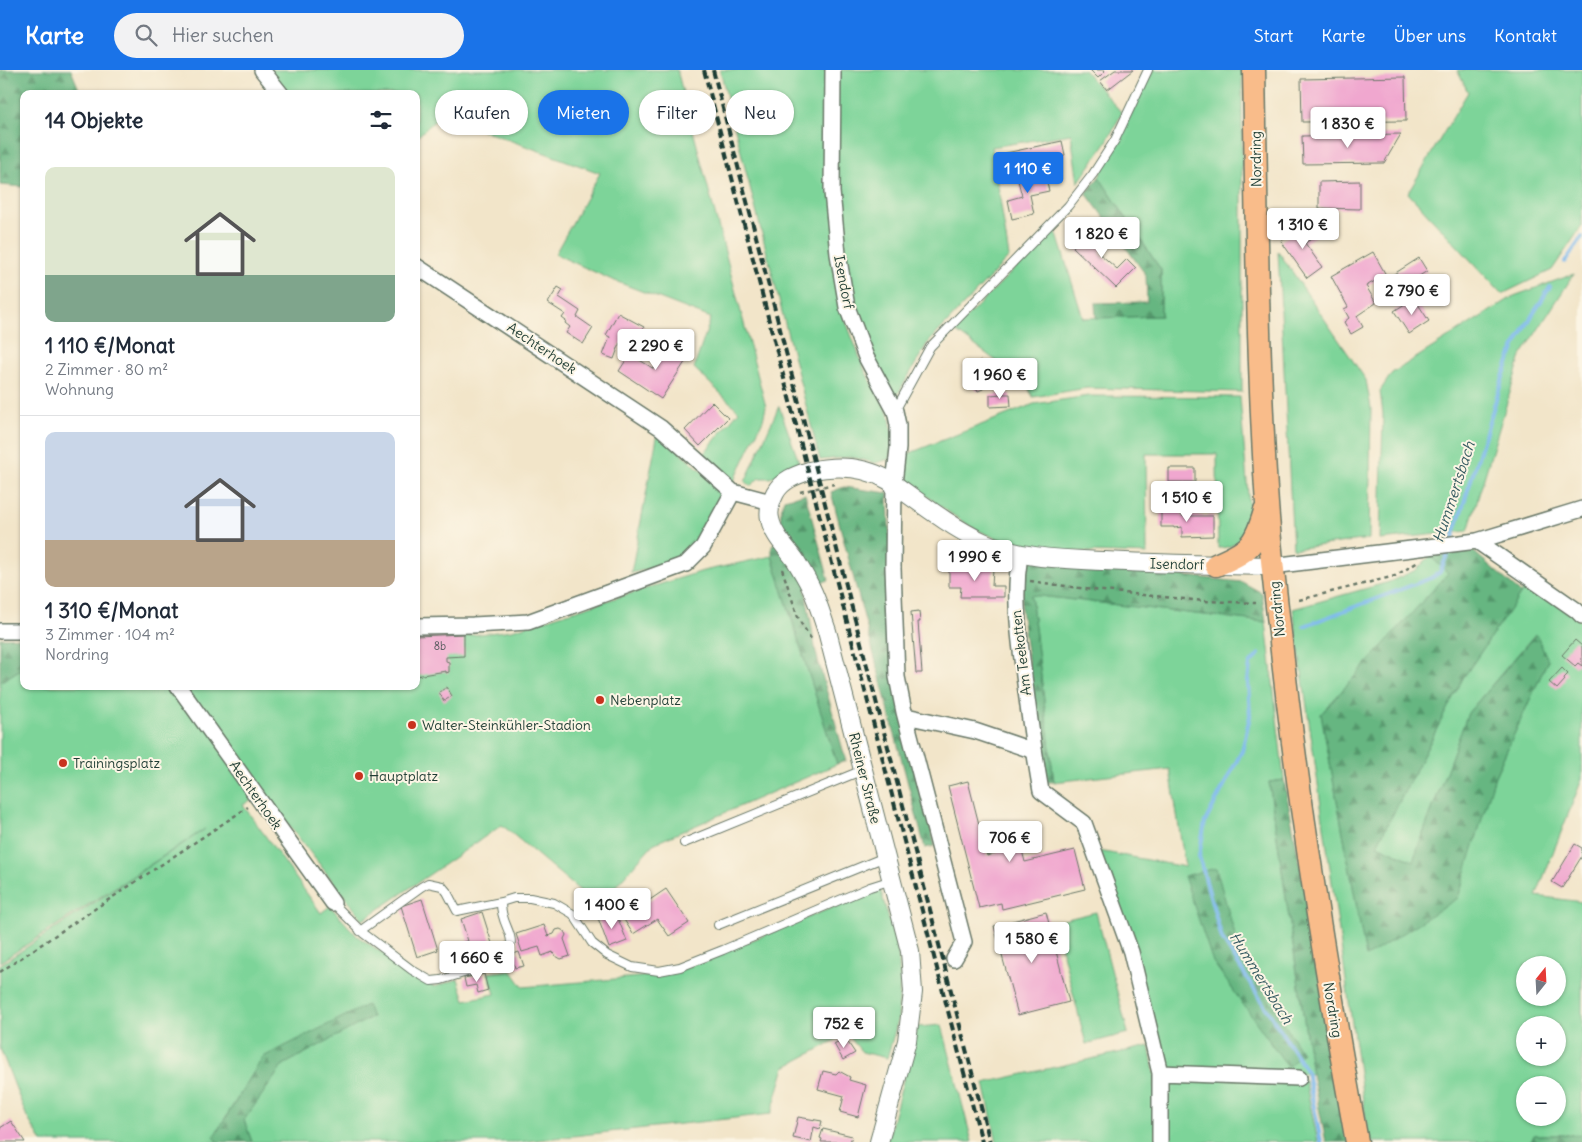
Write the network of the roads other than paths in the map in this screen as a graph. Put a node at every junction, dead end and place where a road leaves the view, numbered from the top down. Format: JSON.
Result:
{"nodes":[{"id":1,"x":262,"y":70,"type":"edge"},
{"id":2,"x":833,"y":70,"type":"edge"},
{"id":3,"x":1148,"y":70,"type":"edge"},
{"id":4,"x":1254,"y":70,"type":"edge"},
{"id":5,"x":278,"y":90,"type":"edge"},
{"id":6,"x":420,"y":269,"type":"edge"},
{"id":7,"x":894,"y":410,"type":"junction"},
{"id":8,"x":894,"y":484,"type":"junction"},
{"id":9,"x":733,"y":492,"type":"junction"},
{"id":10,"x":771,"y":502,"type":"junction"},
{"id":11,"x":1267,"y":502,"type":"junction"},
{"id":12,"x":1582,"y":509,"type":"edge"},
{"id":13,"x":1470,"y":542,"type":"junction"},
{"id":14,"x":1020,"y":554,"type":"junction"},
{"id":15,"x":1216,"y":565,"type":"junction"},
{"id":16,"x":1272,"y":566,"type":"junction"},
{"id":17,"x":1582,"y":616,"type":"edge"},
{"id":18,"x":420,"y":626,"type":"edge"},
{"id":19,"x":0,"y":631,"type":"edge"},
{"id":20,"x":20,"y":631,"type":"edge"},
{"id":21,"x":181,"y":690,"type":"edge"},
{"id":22,"x":906,"y":716,"type":"junction"},
{"id":23,"x":1034,"y":751,"type":"junction"},
{"id":24,"x":863,"y":770,"type":"junction"},
{"id":25,"x":684,"y":843,"type":"dead end"},
{"id":26,"x":885,"y":856,"type":"junction"},
{"id":27,"x":892,"y":880,"type":"junction"},
{"id":28,"x":501,"y":902,"type":"junction"},
{"id":29,"x":333,"y":904,"type":"joint"},
{"id":30,"x":718,"y":925,"type":"dead end"},
{"id":31,"x":360,"y":931,"type":"junction"},
{"id":32,"x":954,"y":959,"type":"dead end"},
{"id":33,"x":1160,"y":1073,"type":"junction"},
{"id":34,"x":1299,"y":1078,"type":"dead end"},
{"id":35,"x":879,"y":1142,"type":"edge"},
{"id":36,"x":1160,"y":1142,"type":"edge"},
{"id":37,"x":1357,"y":1142,"type":"edge"}],
"edges":[{"from":1,"to":5,"type":"street"},
{"from":2,"to":7,"type":"street","name":"Isendorf"},
{"from":3,"to":7,"type":"lane"},
{"from":4,"to":11,"type":"main road","name":"Nordring"},
{"from":6,"to":9,"type":"street","name":"Aechterhoek"},
{"from":7,"to":8,"type":"street","name":"Isendorf"},
{"from":8,"to":10,"type":"street","name":"Isendorf"},
{"from":8,"to":14,"type":"street","name":"Isendorf"},
{"from":8,"to":22,"type":"street"},
{"from":9,"to":10,"type":"street","name":"Aechterhoek"},
{"from":9,"to":18,"type":"street"},
{"from":10,"to":24,"type":"street","name":"Rheiner Straße"},
{"from":11,"to":15,"type":"main road"},
{"from":11,"to":16,"type":"main road","name":"Nordring"},
{"from":12,"to":13,"type":"street","name":"Isendorf"},
{"from":13,"to":16,"type":"street","name":"Isendorf"},
{"from":13,"to":17,"type":"street"},
{"from":14,"to":15,"type":"street","name":"Isendorf"},
{"from":14,"to":23,"type":"street","name":"Am Teekotten"},
{"from":15,"to":16,"type":"street","name":"Isendorf"},
{"from":16,"to":37,"type":"main road","name":"Nordring"},
{"from":19,"to":20,"type":"street"},
{"from":21,"to":29,"type":"street","name":"Aechterhoek"},
{"from":22,"to":23,"type":"street"},
{"from":22,"to":32,"type":"street"},
{"from":23,"to":33,"type":"street","name":"Am Teekotten"},
{"from":24,"to":25,"type":"lane"},
{"from":24,"to":26,"type":"street","name":"Rheiner Straße"},
{"from":26,"to":27,"type":"street","name":"Rheiner Straße"},
{"from":26,"to":30,"type":"lane"},
{"from":27,"to":28,"type":"lane"},
{"from":27,"to":35,"type":"street","name":"Rheiner Straße"},
{"from":28,"to":31,"type":"lane"},
{"from":28,"to":31,"type":"lane"},
{"from":29,"to":31,"type":"lane"},
{"from":33,"to":34,"type":"street"},
{"from":33,"to":36,"type":"street","name":"Am Teekotten"}]}
